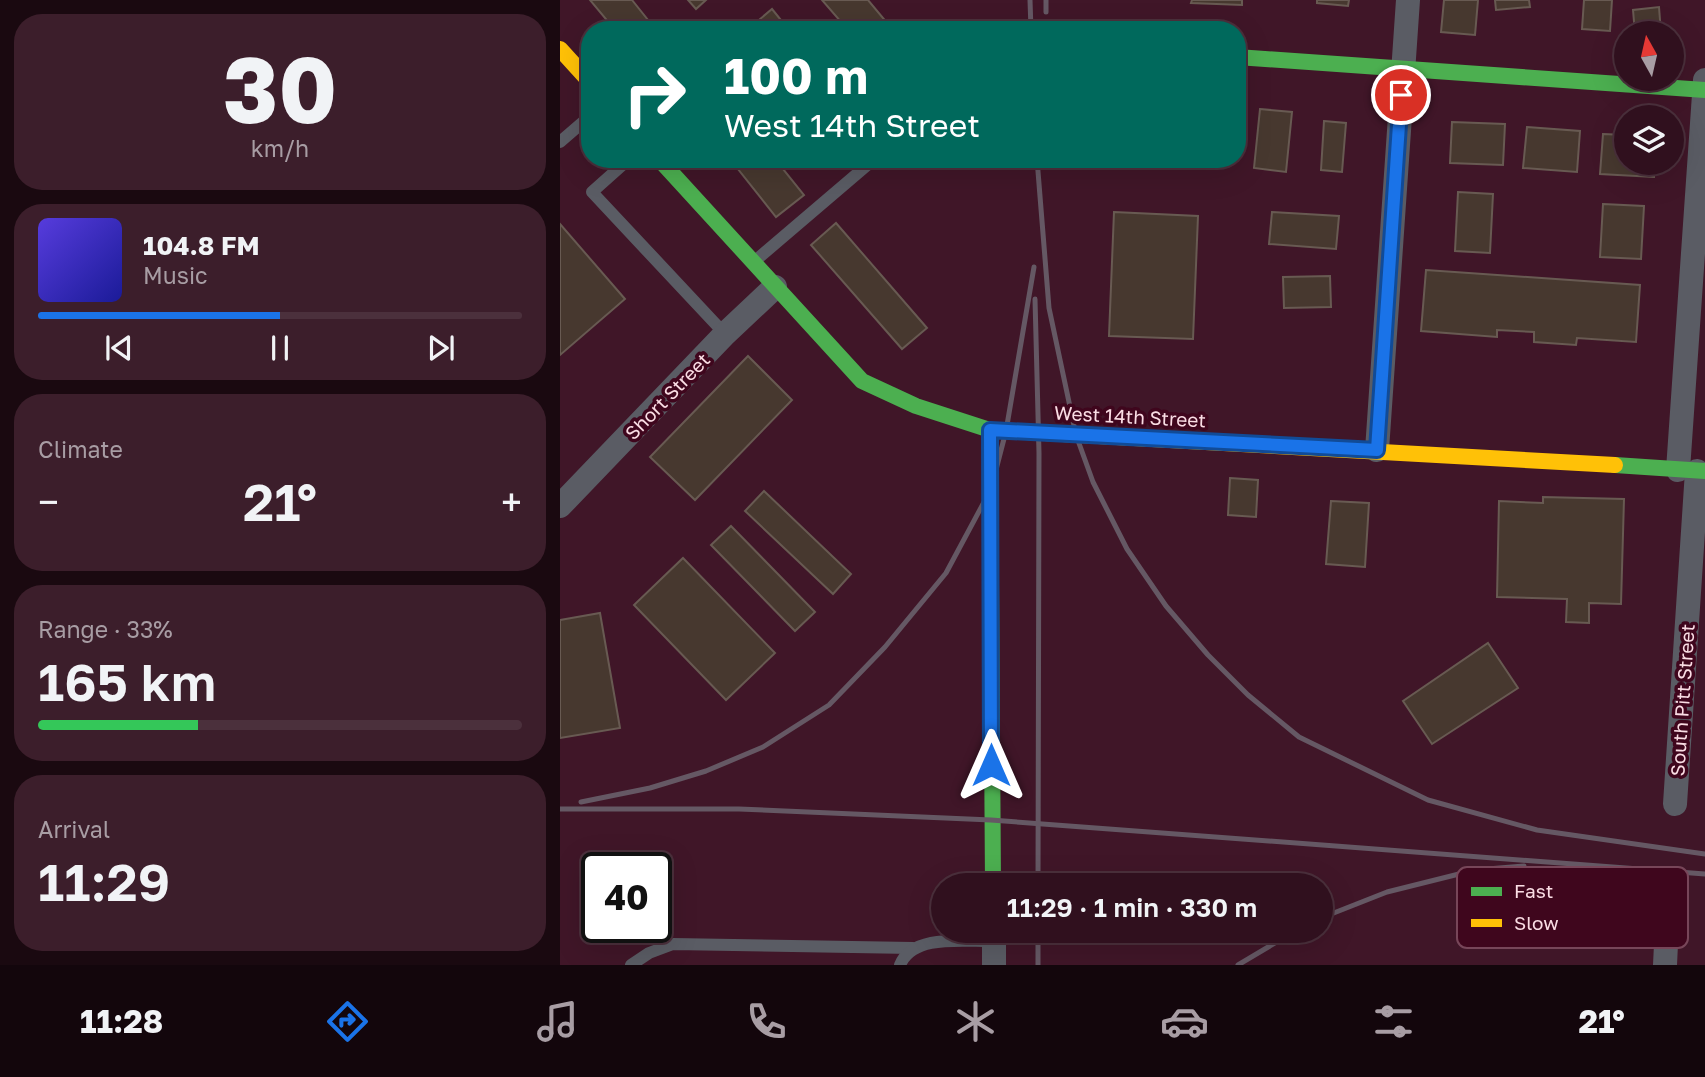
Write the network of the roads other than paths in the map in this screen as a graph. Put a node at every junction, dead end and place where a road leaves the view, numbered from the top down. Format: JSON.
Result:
{"nodes":[{"id":1,"x":1408,"y":0,"type":"edge"},
{"id":2,"x":560,"y":49,"type":"edge"},
{"id":3,"x":1246,"y":58,"type":"edge"},
{"id":4,"x":1403,"y":69,"type":"junction"},
{"id":5,"x":581,"y":72,"type":"edge"},
{"id":6,"x":1705,"y":80,"type":"edge"},
{"id":7,"x":1705,"y":90,"type":"edge"},
{"id":8,"x":581,"y":124,"type":"edge"},
{"id":9,"x":560,"y":142,"type":"edge"},
{"id":10,"x":619,"y":168,"type":"edge"},
{"id":11,"x":667,"y":168,"type":"edge"},
{"id":12,"x":865,"y":168,"type":"edge"},
{"id":13,"x":753,"y":263,"type":"junction"},
{"id":14,"x":775,"y":287,"type":"junction"},
{"id":15,"x":725,"y":334,"type":"junction"},
{"id":16,"x":990,"y":430,"type":"junction"},
{"id":17,"x":1377,"y":450,"type":"junction"},
{"id":18,"x":1693,"y":471,"type":"edge"},
{"id":19,"x":560,"y":506,"type":"edge"},
{"id":20,"x":1675,"y":804,"type":"dead end"},
{"id":21,"x":993,"y":873,"type":"edge"},
{"id":22,"x":994,"y":946,"type":"edge"},
{"id":23,"x":914,"y":948,"type":"junction"},
{"id":24,"x":631,"y":965,"type":"edge"},
{"id":25,"x":900,"y":965,"type":"edge"}],
"edges":[{"from":1,"to":4,"type":"street"},
{"from":2,"to":5,"type":"street"},
{"from":3,"to":4,"type":"street"},
{"from":4,"to":7,"type":"street"},
{"from":4,"to":17,"type":"street"},
{"from":6,"to":7,"type":"street","name":"South Pitt Street"},
{"from":7,"to":18,"type":"street","name":"South Pitt Street"},
{"from":8,"to":9,"type":"lane"},
{"from":10,"to":15,"type":"lane"},
{"from":11,"to":13,"type":"street","name":"West 14th Street"},
{"from":12,"to":13,"type":"lane"},
{"from":13,"to":14,"type":"street","name":"West 14th Street"},
{"from":14,"to":15,"type":"street","name":"Short Street"},
{"from":14,"to":16,"type":"street","name":"West 14th Street"},
{"from":15,"to":19,"type":"street","name":"Short Street"},
{"from":16,"to":17,"type":"street","name":"West 14th Street"},
{"from":16,"to":21,"type":"street"},
{"from":17,"to":18,"type":"street","name":"West 14th Street"},
{"from":18,"to":20,"type":"street","name":"South Pitt Street"},
{"from":22,"to":23,"type":"lane"},
{"from":23,"to":24,"type":"lane"},
{"from":23,"to":25,"type":"lane"}]}
